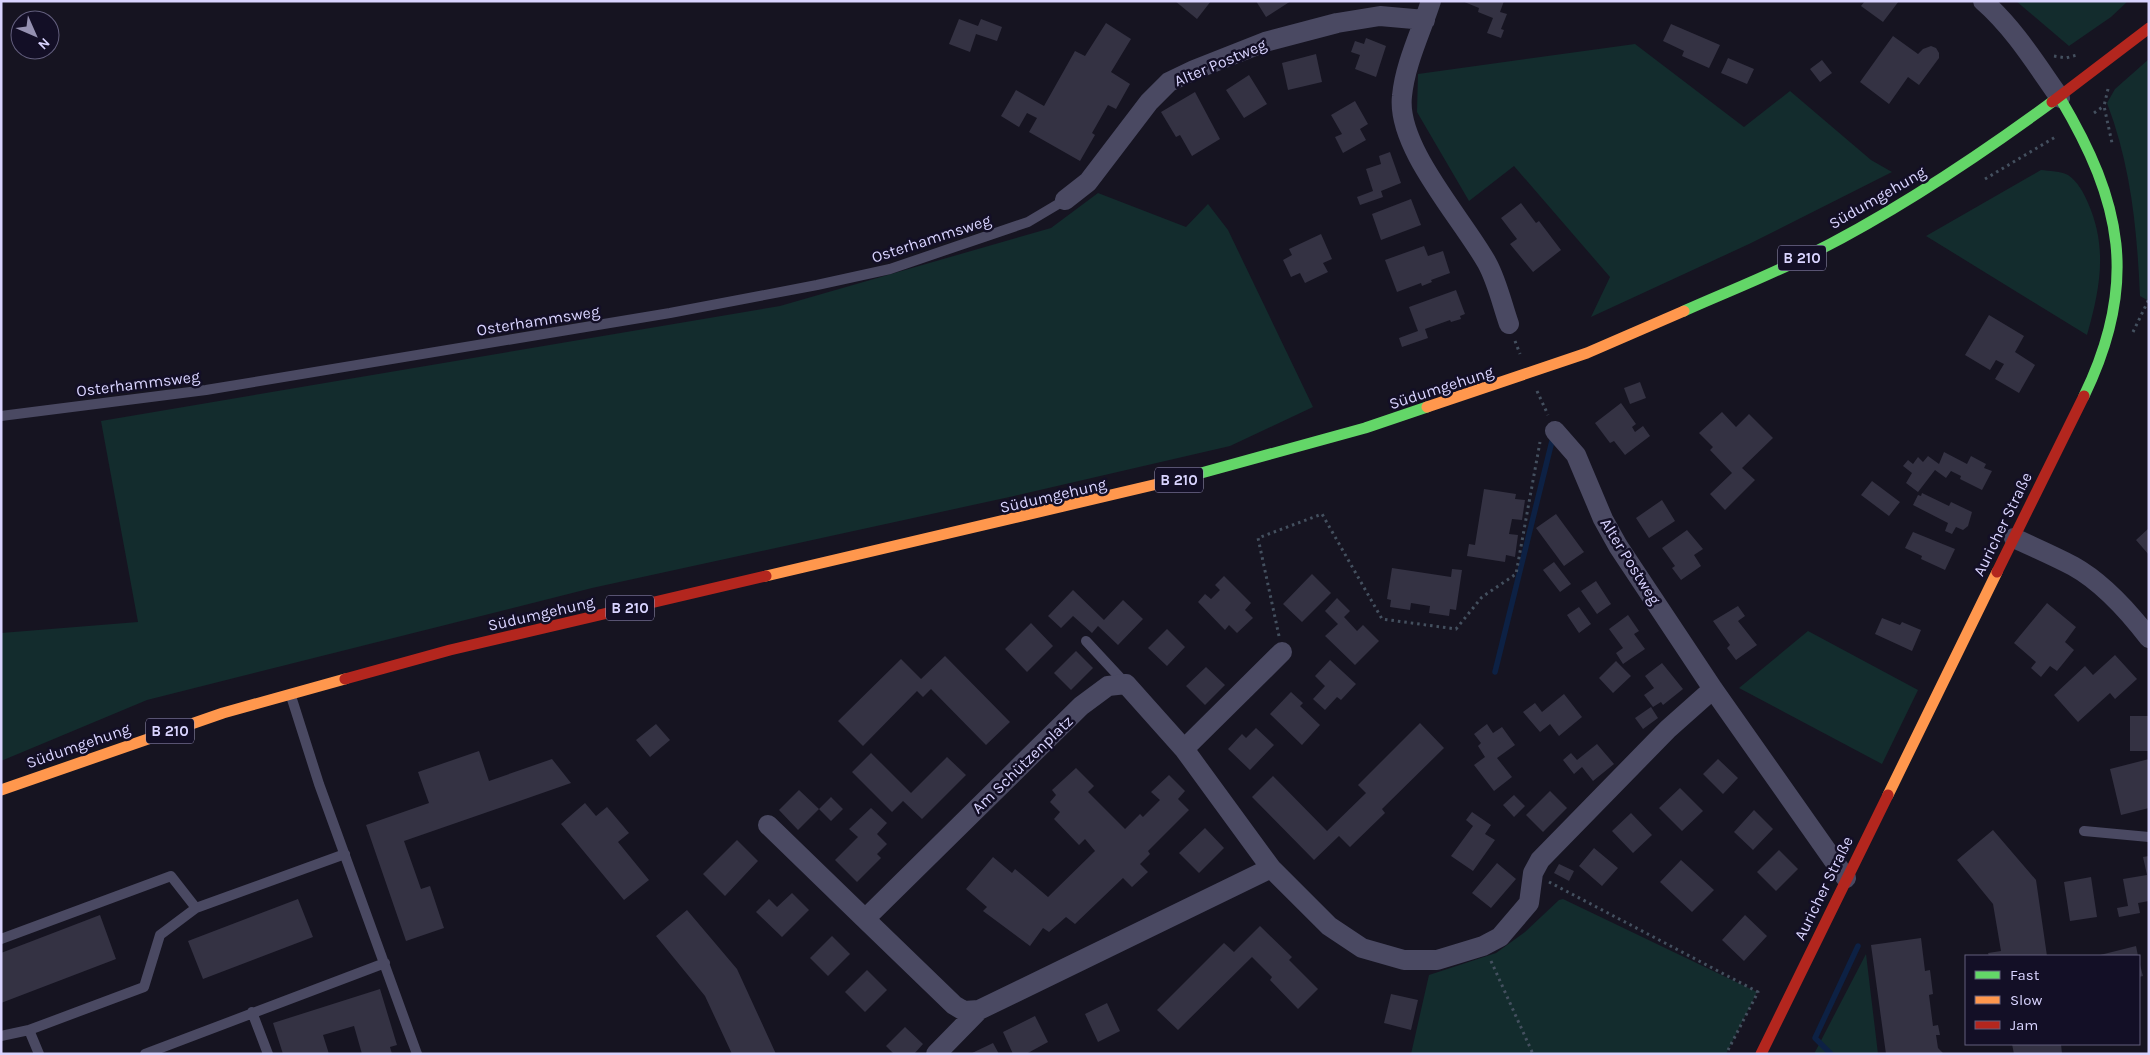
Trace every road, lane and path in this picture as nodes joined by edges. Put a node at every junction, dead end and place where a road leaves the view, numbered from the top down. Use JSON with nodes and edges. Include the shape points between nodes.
{"nodes":[{"id":1,"x":1431,"y":1,"type":"edge"},
{"id":2,"x":1983,"y":1,"type":"edge"},
{"id":3,"x":1425,"y":20,"type":"junction"},
{"id":4,"x":2149,"y":28,"type":"edge"},
{"id":5,"x":2046,"y":55,"type":"dead end"},
{"id":6,"x":2095,"y":70,"type":"junction"},
{"id":7,"x":2108,"y":88,"type":"dead end"},
{"id":8,"x":2060,"y":98,"type":"junction"},
{"id":9,"x":1065,"y":200,"type":"joint"},
{"id":10,"x":2149,"y":299,"type":"edge"},
{"id":11,"x":1509,"y":324,"type":"joint"},
{"id":12,"x":2136,"y":326,"type":"dead end"},
{"id":13,"x":1528,"y":375,"type":"junction"},
{"id":14,"x":1,"y":416,"type":"edge"},
{"id":15,"x":1555,"y":431,"type":"junction"},
{"id":16,"x":2014,"y":538,"type":"junction"},
{"id":17,"x":2149,"y":638,"type":"edge"},
{"id":18,"x":1086,"y":641,"type":"dead end"},
{"id":19,"x":1282,"y":652,"type":"joint"},
{"id":20,"x":1126,"y":684,"type":"junction"},
{"id":21,"x":1713,"y":689,"type":"junction"},
{"id":22,"x":291,"y":694,"type":"junction"},
{"id":23,"x":1184,"y":749,"type":"junction"},
{"id":24,"x":1,"y":790,"type":"edge"},
{"id":25,"x":768,"y":825,"type":"dead end"},
{"id":26,"x":2084,"y":831,"type":"dead end"},
{"id":27,"x":2149,"y":837,"type":"edge"},
{"id":28,"x":345,"y":854,"type":"junction"},
{"id":29,"x":1536,"y":867,"type":"junction"},
{"id":30,"x":1271,"y":868,"type":"junction"},
{"id":31,"x":1846,"y":878,"type":"junction"},
{"id":32,"x":196,"y":908,"type":"junction"},
{"id":33,"x":865,"y":919,"type":"junction"},
{"id":34,"x":1,"y":940,"type":"edge"},
{"id":35,"x":1483,"y":946,"type":"junction"},
{"id":36,"x":386,"y":963,"type":"junction"},
{"id":37,"x":980,"y":1010,"type":"junction"},
{"id":38,"x":252,"y":1012,"type":"junction"},
{"id":39,"x":29,"y":1030,"type":"junction"},
{"id":40,"x":1,"y":1036,"type":"edge"},
{"id":41,"x":39,"y":1054,"type":"edge"},
{"id":42,"x":145,"y":1054,"type":"edge"},
{"id":43,"x":268,"y":1054,"type":"edge"},
{"id":44,"x":417,"y":1054,"type":"edge"},
{"id":45,"x":936,"y":1054,"type":"edge"},
{"id":46,"x":1534,"y":1054,"type":"edge"},
{"id":47,"x":1726,"y":1054,"type":"edge"},
{"id":48,"x":1761,"y":1054,"type":"edge"}],
"edges":[{"from":1,"to":3,"type":"street"},
{"from":2,"to":8,"type":"street","via":[[2025,48]]},
{"from":3,"to":9,"type":"street","name":"Alter Postweg","via":[[1380,16],[1337,23],[1265,42],[1169,82],[1149,102],[1088,182]]},
{"from":3,"to":11,"type":"street","via":[[1402,96],[1402,116],[1408,136],[1426,169],[1487,264]]},
{"from":4,"to":6,"type":"main road","number":"B 210"},
{"from":5,"to":6,"type":"path","via":[[2066,58],[2082,54]]},
{"from":6,"to":7,"type":"path"},
{"from":6,"to":8,"type":"main road","number":"B 210"},
{"from":8,"to":13,"type":"main road","name":"Südumgehung","number":"B 210","via":[[2000,141],[1896,207],[1804,258],[1705,303]]},
{"from":8,"to":16,"type":"main road","name":"Auricher Straße","via":[[2101,175],[2111,203],[2117,239],[2117,285],[2111,325],[2099,364]]},
{"from":9,"to":14,"type":"lane","name":"Osterhammsweg","via":[[1028,222],[890,268],[670,314],[215,388]]},
{"from":10,"to":12,"type":"path"},
{"from":11,"to":13,"type":"path"},
{"from":13,"to":15,"type":"path"},
{"from":13,"to":22,"type":"main road","name":"Südumgehung","number":"B 210","via":[[1372,427],[1073,508],[521,634]]},
{"from":15,"to":19,"type":"path","via":[[1540,442],[1516,574],[1482,597],[1456,629],[1382,619],[1322,514],[1258,538]]},
{"from":15,"to":21,"type":"street","name":"Alter Postweg","via":[[1576,455],[1618,546]]},
{"from":16,"to":17,"type":"street","via":[[2086,575]]},
{"from":16,"to":31,"type":"main road","name":"Auricher Straße"},
{"from":18,"to":20,"type":"lane"},
{"from":19,"to":23,"type":"street"},
{"from":20,"to":23,"type":"street"},
{"from":20,"to":33,"type":"street","name":"Am Schützenplatz","via":[[1108,686],[1081,706]]},
{"from":21,"to":29,"type":"street","via":[[1668,729]]},
{"from":21,"to":31,"type":"street","name":"Alter Postweg"},
{"from":22,"to":24,"type":"main road","name":"Südumgehung","number":"B 210","via":[[50,771]]},
{"from":22,"to":28,"type":"lane"},
{"from":23,"to":30,"type":"street"},
{"from":25,"to":33,"type":"street"},
{"from":26,"to":27,"type":"lane"},
{"from":28,"to":32,"type":"lane"},
{"from":28,"to":36,"type":"lane"},
{"from":29,"to":35,"type":"street","via":[[1529,903],[1500,937]]},
{"from":29,"to":47,"type":"path","via":[[1758,992]]},
{"from":30,"to":35,"type":"street","via":[[1329,926],[1362,948],[1404,960],[1437,960]]},
{"from":30,"to":37,"type":"street"},
{"from":31,"to":48,"type":"main road","name":"Auricher Straße"},
{"from":32,"to":34,"type":"lane","via":[[171,876]]},
{"from":32,"to":39,"type":"lane","via":[[160,935],[144,987]]},
{"from":33,"to":37,"type":"street","via":[[954,1005],[964,1011]]},
{"from":35,"to":46,"type":"path"},
{"from":36,"to":38,"type":"lane"},
{"from":36,"to":44,"type":"lane"},
{"from":37,"to":45,"type":"street"},
{"from":38,"to":42,"type":"lane"},
{"from":38,"to":43,"type":"lane"},
{"from":39,"to":40,"type":"lane"},
{"from":39,"to":41,"type":"lane"}]}
